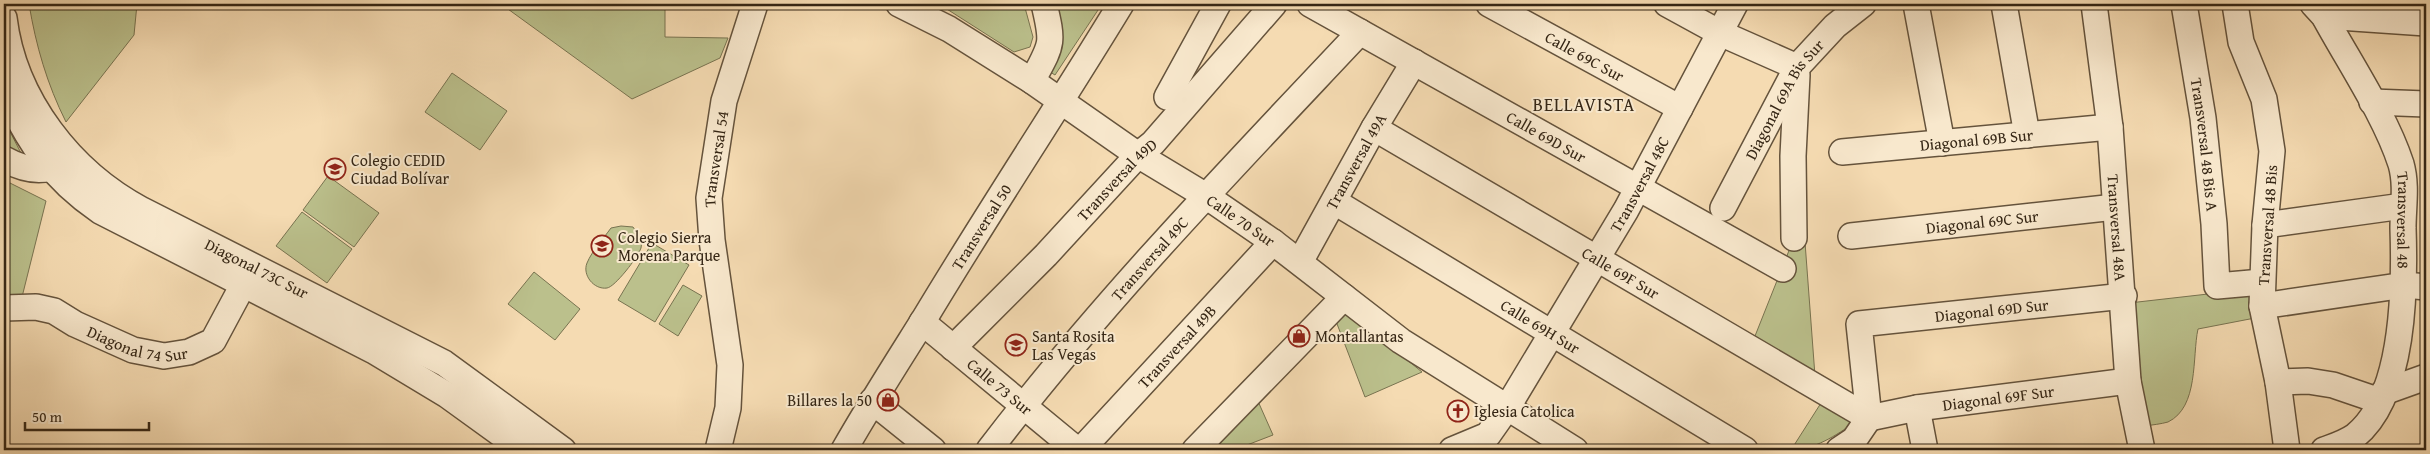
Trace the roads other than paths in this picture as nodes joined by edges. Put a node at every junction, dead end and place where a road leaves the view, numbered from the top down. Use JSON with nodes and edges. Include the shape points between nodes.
{"nodes":[{"id":1,"x":755,"y":4,"type":"edge"},
{"id":2,"x":899,"y":4,"type":"edge"},
{"id":3,"x":1044,"y":4,"type":"edge"},
{"id":4,"x":1121,"y":4,"type":"edge"},
{"id":5,"x":1218,"y":4,"type":"edge"},
{"id":6,"x":1274,"y":4,"type":"edge"},
{"id":7,"x":1313,"y":4,"type":"edge"},
{"id":8,"x":1489,"y":4,"type":"edge"},
{"id":9,"x":1667,"y":4,"type":"edge"},
{"id":10,"x":1735,"y":4,"type":"edge"},
{"id":11,"x":1863,"y":4,"type":"edge"},
{"id":12,"x":1916,"y":4,"type":"edge"},
{"id":13,"x":2004,"y":4,"type":"edge"},
{"id":14,"x":2094,"y":4,"type":"edge"},
{"id":15,"x":2184,"y":4,"type":"edge"},
{"id":16,"x":2235,"y":4,"type":"edge"},
{"id":17,"x":2319,"y":10,"type":"edge"},
{"id":18,"x":4,"y":18,"type":"edge"},
{"id":19,"x":2426,"y":22,"type":"edge"},
{"id":20,"x":1360,"y":32,"type":"junction"},
{"id":21,"x":1720,"y":33,"type":"junction"},
{"id":22,"x":6,"y":46,"type":"edge"},
{"id":23,"x":1414,"y":62,"type":"junction"},
{"id":24,"x":1797,"y":67,"type":"junction"},
{"id":25,"x":1032,"y":81,"type":"junction"},
{"id":26,"x":4,"y":89,"type":"edge"},
{"id":27,"x":1166,"y":97,"type":"dead end"},
{"id":28,"x":1062,"y":102,"type":"junction"},
{"id":29,"x":2372,"y":102,"type":"junction"},
{"id":30,"x":2426,"y":104,"type":"edge"},
{"id":31,"x":1680,"y":108,"type":"junction"},
{"id":32,"x":2110,"y":127,"type":"junction"},
{"id":33,"x":1374,"y":128,"type":"junction"},
{"id":34,"x":2027,"y":135,"type":"junction"},
{"id":35,"x":1942,"y":143,"type":"junction"},
{"id":36,"x":1842,"y":152,"type":"dead end"},
{"id":37,"x":1138,"y":155,"type":"junction"},
{"id":38,"x":4,"y":159,"type":"edge"},
{"id":39,"x":62,"y":163,"type":"junction"},
{"id":40,"x":1638,"y":188,"type":"junction"},
{"id":41,"x":1206,"y":196,"type":"junction"},
{"id":42,"x":2411,"y":196,"type":"edge"},
{"id":43,"x":1335,"y":202,"type":"junction"},
{"id":44,"x":2115,"y":207,"type":"junction"},
{"id":45,"x":1723,"y":208,"type":"dead end"},
{"id":46,"x":2265,"y":225,"type":"junction"},
{"id":47,"x":1851,"y":236,"type":"dead end"},
{"id":48,"x":1794,"y":238,"type":"dead end"},
{"id":49,"x":1273,"y":242,"type":"junction"},
{"id":50,"x":1597,"y":258,"type":"junction"},
{"id":51,"x":1300,"y":262,"type":"junction"},
{"id":52,"x":1783,"y":269,"type":"dead end"},
{"id":53,"x":243,"y":285,"type":"junction"},
{"id":54,"x":2416,"y":286,"type":"edge"},
{"id":55,"x":2262,"y":294,"type":"junction"},
{"id":56,"x":2124,"y":296,"type":"junction"},
{"id":57,"x":1344,"y":297,"type":"junction"},
{"id":58,"x":4,"y":308,"type":"edge"},
{"id":59,"x":922,"y":322,"type":"junction"},
{"id":60,"x":1552,"y":333,"type":"junction"},
{"id":61,"x":953,"y":348,"type":"junction"},
{"id":62,"x":2426,"y":377,"type":"edge"},
{"id":63,"x":2128,"y":381,"type":"junction"},
{"id":64,"x":2278,"y":382,"type":"junction"},
{"id":65,"x":2382,"y":396,"type":"junction"},
{"id":66,"x":872,"y":401,"type":"junction"},
{"id":67,"x":1023,"y":406,"type":"junction"},
{"id":68,"x":1507,"y":408,"type":"junction"},
{"id":69,"x":1917,"y":408,"type":"junction"},
{"id":70,"x":1869,"y":418,"type":"junction"},
{"id":71,"x":1481,"y":442,"type":"edge"},
{"id":72,"x":1849,"y":447,"type":"edge"},
{"id":73,"x":2339,"y":448,"type":"edge"},
{"id":74,"x":522,"y":450,"type":"edge"},
{"id":75,"x":563,"y":450,"type":"edge"},
{"id":76,"x":718,"y":450,"type":"edge"},
{"id":77,"x":844,"y":450,"type":"edge"},
{"id":78,"x":933,"y":450,"type":"edge"},
{"id":79,"x":989,"y":450,"type":"edge"},
{"id":80,"x":1077,"y":450,"type":"edge"},
{"id":81,"x":1081,"y":450,"type":"edge"},
{"id":82,"x":1195,"y":450,"type":"edge"},
{"id":83,"x":1452,"y":450,"type":"edge"},
{"id":84,"x":1575,"y":450,"type":"edge"},
{"id":85,"x":1745,"y":450,"type":"edge"},
{"id":86,"x":1925,"y":450,"type":"edge"},
{"id":87,"x":2142,"y":450,"type":"edge"},
{"id":88,"x":2287,"y":450,"type":"edge"}],
"edges":[{"from":1,"to":76,"type":"street","name":"Transversal 54","via":[[724,100],[709,198],[730,365],[728,408]]},
{"from":2,"to":25,"type":"street","name":"Calle 70 Sur","via":[[949,29]]},
{"from":3,"to":25,"type":"street","via":[[1051,35],[1050,47]]},
{"from":4,"to":28,"type":"street","name":"Transversal 50"},
{"from":5,"to":27,"type":"street"},
{"from":6,"to":37,"type":"street","name":"Transversal 49D","via":[[1153,143]]},
{"from":7,"to":20,"type":"street","name":"Calle 69D Sur"},
{"from":8,"to":31,"type":"street","name":"Calle 69C Sur"},
{"from":9,"to":21,"type":"street"},
{"from":10,"to":21,"type":"street","name":"Transversal 48C"},
{"from":11,"to":24,"type":"street","name":"Diagonal 69A Bis Sur","via":[[1835,26]]},
{"from":12,"to":35,"type":"street"},
{"from":13,"to":34,"type":"street"},
{"from":14,"to":32,"type":"street","name":"Transversal 48A"},
{"from":15,"to":55,"type":"street","name":"Transversal 48 Bis A","via":[[2204,128],[2217,286]]},
{"from":16,"to":46,"type":"street","name":"Transversal 48 Bis","via":[[2240,42],[2264,99],[2272,152]]},
{"from":17,"to":19,"type":"street"},
{"from":17,"to":29,"type":"street","name":"Transversal 48"},
{"from":18,"to":22,"type":"street","name":"Diagonal 73C Sur"},
{"from":20,"to":23,"type":"street","name":"Calle 69D Sur"},
{"from":20,"to":41,"type":"street","name":"Transversal 49C"},
{"from":21,"to":24,"type":"street"},
{"from":21,"to":31,"type":"street","name":"Transversal 48C"},
{"from":22,"to":39,"type":"street","name":"Diagonal 73C Sur"},
{"from":23,"to":33,"type":"street","name":"Transversal 49A"},
{"from":23,"to":40,"type":"street","name":"Calle 69D Sur"},
{"from":24,"to":45,"type":"street","name":"Diagonal 69A Bis Sur"},
{"from":24,"to":48,"type":"street"},
{"from":25,"to":28,"type":"street","name":"Calle 70 Sur"},
{"from":26,"to":39,"type":"street","name":"Diagonal 73C Sur","via":[[22,126]]},
{"from":28,"to":37,"type":"street","name":"Calle 70 Sur"},
{"from":28,"to":59,"type":"street","name":"Transversal 50","via":[[965,249]]},
{"from":29,"to":30,"type":"street"},
{"from":29,"to":42,"type":"street","name":"Transversal 48","via":[[2401,165]]},
{"from":31,"to":40,"type":"street","name":"Transversal 48C"},
{"from":32,"to":34,"type":"street","name":"Diagonal 69B Sur"},
{"from":32,"to":44,"type":"street","name":"Transversal 48A"},
{"from":33,"to":43,"type":"street","name":"Transversal 49A"},
{"from":33,"to":50,"type":"street","name":"Calle 69F Sur"},
{"from":34,"to":35,"type":"street","name":"Diagonal 69B Sur"},
{"from":35,"to":36,"type":"street","name":"Diagonal 69B Sur"},
{"from":37,"to":41,"type":"street","name":"Calle 70 Sur"},
{"from":37,"to":61,"type":"street","name":"Transversal 49D","via":[[1046,256]]},
{"from":38,"to":39,"type":"street","via":[[37,170]]},
{"from":39,"to":53,"type":"street","name":"Diagonal 73C Sur","via":[[75,194],[100,211]]},
{"from":39,"to":75,"type":"street","name":"Diagonal 73C Sur","via":[[122,200],[444,363]]},
{"from":40,"to":50,"type":"street","name":"Transversal 48C"},
{"from":40,"to":52,"type":"street","name":"Calle 69D Sur"},
{"from":41,"to":49,"type":"street","name":"Calle 70 Sur"},
{"from":41,"to":67,"type":"street","name":"Transversal 49C"},
{"from":42,"to":46,"type":"street"},
{"from":42,"to":54,"type":"street","name":"Transversal 48"},
{"from":43,"to":51,"type":"street","name":"Transversal 49A"},
{"from":43,"to":60,"type":"street","name":"Calle 69H Sur"},
{"from":44,"to":47,"type":"street","name":"Diagonal 69C Sur"},
{"from":44,"to":56,"type":"street","name":"Transversal 48A"},
{"from":46,"to":55,"type":"street","name":"Transversal 48 Bis"},
{"from":49,"to":51,"type":"street","name":"Calle 70 Sur"},
{"from":49,"to":81,"type":"street","name":"Transversal 49B"},
{"from":50,"to":60,"type":"street","name":"Transversal 48C"},
{"from":50,"to":70,"type":"street","name":"Calle 69F Sur"},
{"from":51,"to":57,"type":"street","name":"Calle 70 Sur"},
{"from":53,"to":58,"type":"street","name":"Diagonal 74 Sur","via":[[213,341],[189,352],[164,356],[133,350],[54,311],[36,307]]},
{"from":53,"to":74,"type":"street","name":"Diagonal 73C Sur","via":[[374,351],[447,395]]},
{"from":54,"to":55,"type":"street"},
{"from":54,"to":65,"type":"street","name":"Transversal 48"},
{"from":55,"to":64,"type":"street","name":"Transversal 48 Bis"},
{"from":56,"to":63,"type":"street","name":"Transversal 48A"},
{"from":56,"to":70,"type":"street","name":"Diagonal 69D Sur","via":[[1859,324]]},
{"from":57,"to":68,"type":"street","name":"Calle 70 Sur","via":[[1401,341]]},
{"from":57,"to":82,"type":"street"},
{"from":59,"to":61,"type":"street","name":"Calle 73 Sur"},
{"from":59,"to":66,"type":"street","name":"Transversal 50"},
{"from":60,"to":68,"type":"street","name":"Transversal 48C"},
{"from":60,"to":85,"type":"street","name":"Calle 69H Sur"},
{"from":61,"to":67,"type":"street","name":"Calle 73 Sur"},
{"from":62,"to":65,"type":"street"},
{"from":63,"to":69,"type":"street","name":"Diagonal 69F Sur"},
{"from":63,"to":87,"type":"street","name":"Transversal 48A"},
{"from":64,"to":65,"type":"street","via":[[2333,385]]},
{"from":64,"to":88,"type":"street","name":"Transversal 48 Bis"},
{"from":65,"to":73,"type":"street","name":"Transversal 48","via":[[2365,425]]},
{"from":66,"to":77,"type":"street","name":"Transversal 50"},
{"from":66,"to":78,"type":"street"},
{"from":67,"to":79,"type":"street","name":"Transversal 49C"},
{"from":67,"to":80,"type":"street","name":"Calle 73 Sur"},
{"from":68,"to":71,"type":"street","name":"Transversal 48C"},
{"from":68,"to":84,"type":"street","name":"Calle 70 Sur"},
{"from":69,"to":70,"type":"street","name":"Diagonal 69F Sur"},
{"from":69,"to":86,"type":"street"},
{"from":70,"to":72,"type":"street"},
{"from":71,"to":83,"type":"street"}]}
